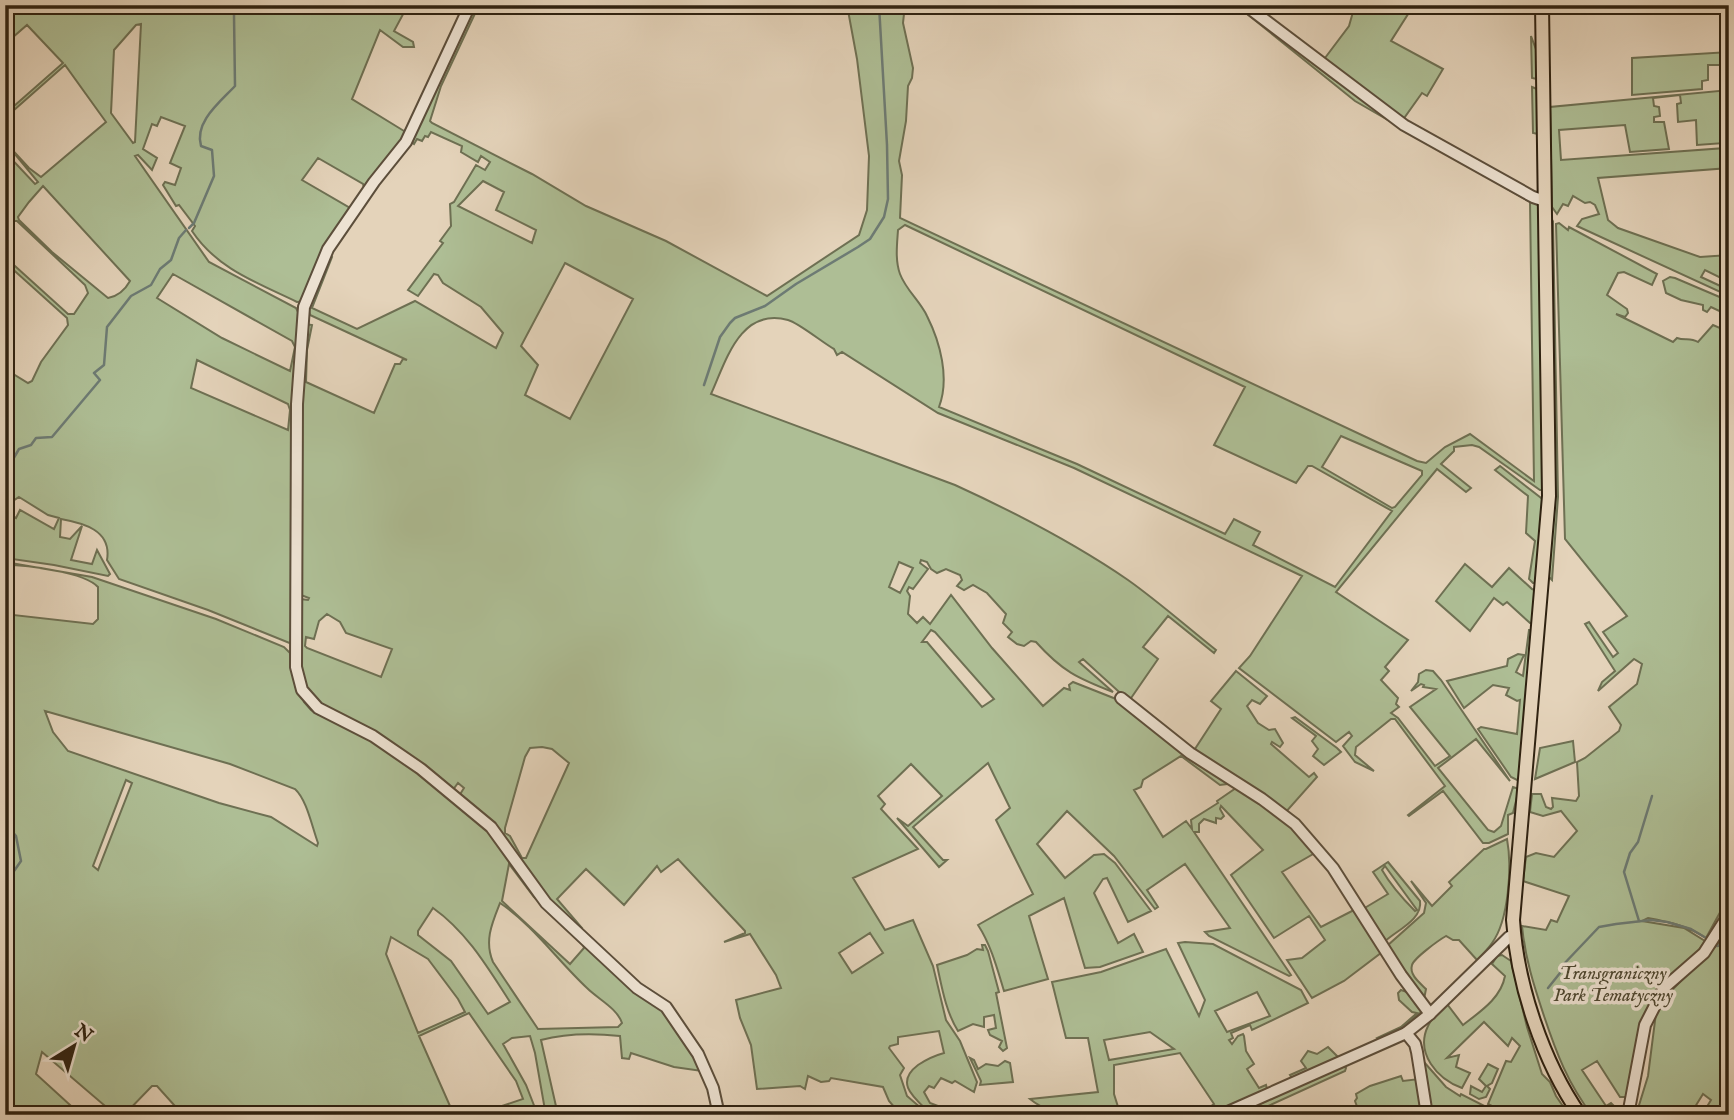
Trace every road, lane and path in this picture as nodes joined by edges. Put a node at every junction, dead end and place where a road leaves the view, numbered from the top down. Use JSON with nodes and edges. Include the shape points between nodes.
{"nodes":[{"id":1,"x":470,"y":5,"type":"edge"},
{"id":2,"x":1245,"y":5,"type":"edge"},
{"id":3,"x":1542,"y":5,"type":"edge"},
{"id":4,"x":1545,"y":201,"type":"junction"},
{"id":5,"x":1121,"y":698,"type":"dead end"},
{"id":6,"x":1729,"y":914,"type":"edge"},
{"id":7,"x":1514,"y":936,"type":"junction"},
{"id":8,"x":1430,"y":1014,"type":"junction"},
{"id":9,"x":1406,"y":1033,"type":"junction"},
{"id":10,"x":719,"y":1115,"type":"edge"},
{"id":11,"x":1221,"y":1115,"type":"edge"},
{"id":12,"x":1427,"y":1115,"type":"edge"},
{"id":13,"x":1580,"y":1115,"type":"edge"},
{"id":14,"x":1628,"y":1115,"type":"edge"}],
"edges":[{"from":1,"to":10,"type":"street","via":[[406,142],[328,249],[304,307],[297,404],[296,667],[302,690],[317,708],[373,736],[491,827],[547,903],[626,979],[666,1007],[698,1054]]},
{"from":2,"to":4,"type":"street","via":[[1404,125]]},
{"from":3,"to":4,"type":"main road"},
{"from":4,"to":7,"type":"main road","via":[[1549,496],[1513,898]]},
{"from":5,"to":8,"type":"street","via":[[1190,753],[1295,824],[1333,868]]},
{"from":6,"to":14,"type":"street","via":[[1704,953],[1664,988],[1650,1012]]},
{"from":7,"to":8,"type":"street"},
{"from":7,"to":13,"type":"main road","via":[[1544,1048]]},
{"from":8,"to":9,"type":"street"},
{"from":9,"to":11,"type":"street"},
{"from":9,"to":12,"type":"street","via":[[1415,1044]]}]}
